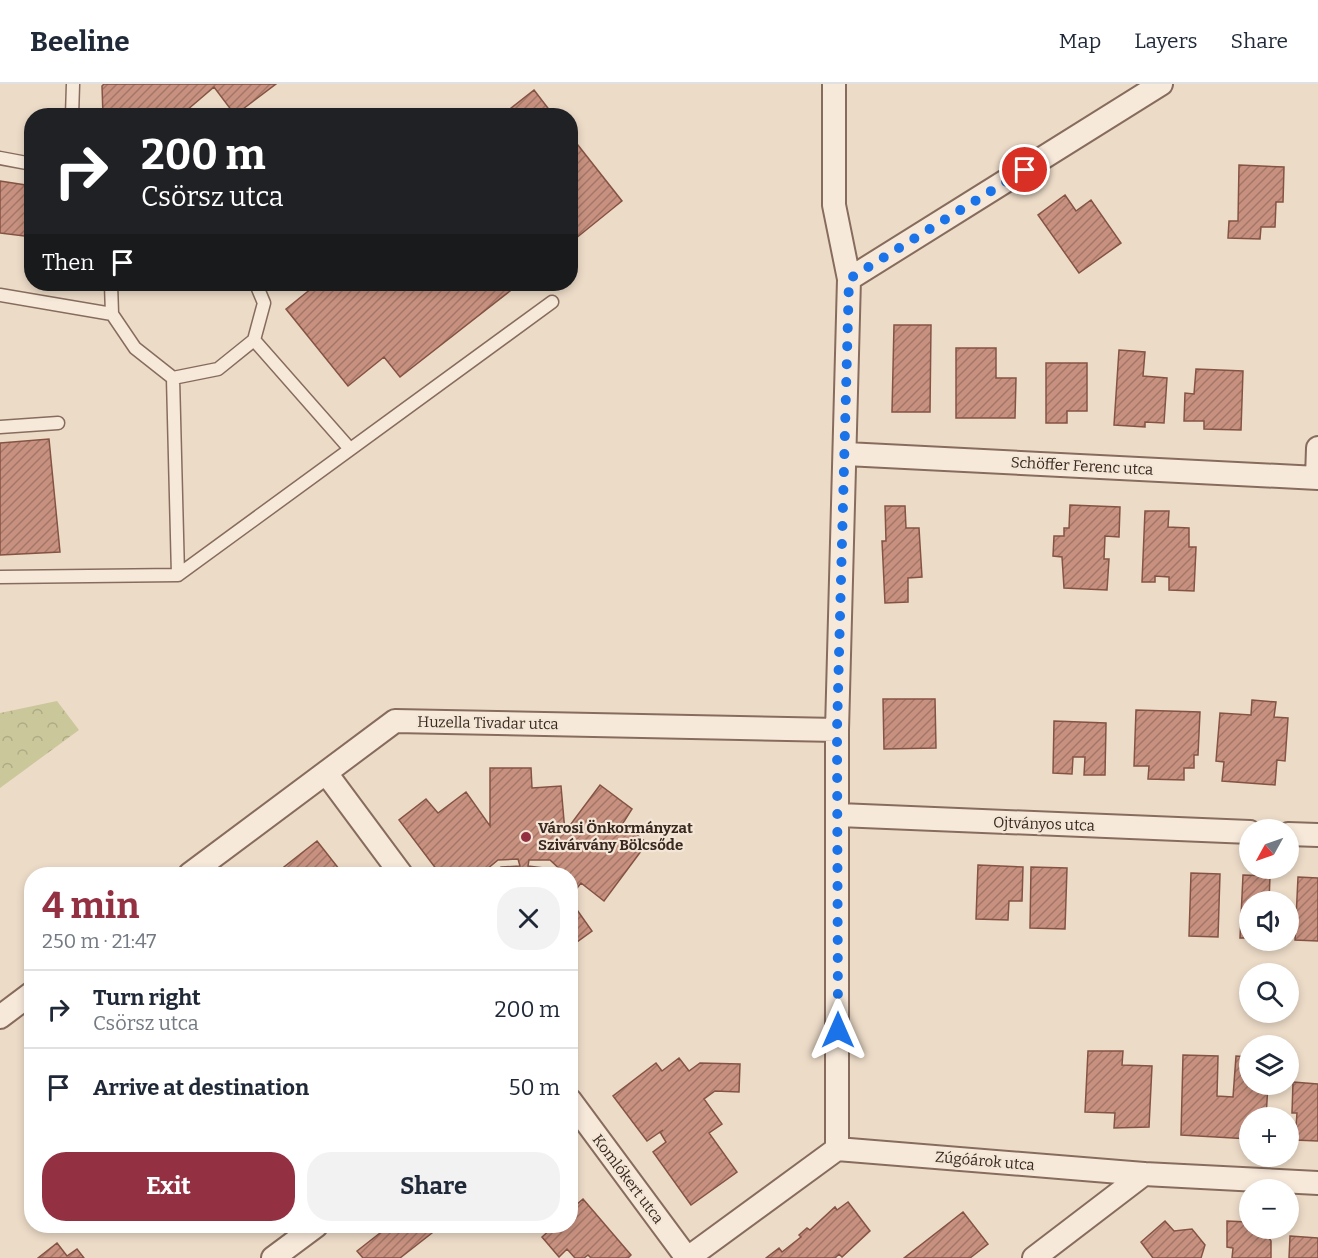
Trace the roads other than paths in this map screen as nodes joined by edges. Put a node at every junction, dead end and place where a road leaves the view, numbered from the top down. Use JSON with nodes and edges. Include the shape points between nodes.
{"nodes":[{"id":1,"x":73,"y":84,"type":"edge"},
{"id":2,"x":834,"y":84,"type":"edge"},
{"id":3,"x":1161,"y":84,"type":"edge"},
{"id":4,"x":72,"y":108,"type":"edge"},
{"id":5,"x":0,"y":158,"type":"edge"},
{"id":6,"x":24,"y":162,"type":"edge"},
{"id":7,"x":849,"y":279,"type":"junction"},
{"id":8,"x":111,"y":291,"type":"edge"},
{"id":9,"x":259,"y":291,"type":"edge"},
{"id":10,"x":0,"y":295,"type":"edge"},
{"id":11,"x":552,"y":302,"type":"dead end"},
{"id":12,"x":112,"y":314,"type":"junction"},
{"id":13,"x":254,"y":340,"type":"junction"},
{"id":14,"x":173,"y":378,"type":"junction"},
{"id":15,"x":58,"y":423,"type":"dead end"},
{"id":16,"x":0,"y":427,"type":"edge"},
{"id":17,"x":1318,"y":448,"type":"edge"},
{"id":18,"x":350,"y":449,"type":"junction"},
{"id":19,"x":846,"y":453,"type":"junction"},
{"id":20,"x":1317,"y":478,"type":"edge"},
{"id":21,"x":177,"y":575,"type":"junction"},
{"id":22,"x":0,"y":577,"type":"edge"},
{"id":23,"x":837,"y":730,"type":"junction"},
{"id":24,"x":326,"y":773,"type":"junction"},
{"id":25,"x":839,"y":815,"type":"junction"},
{"id":26,"x":1239,"y":832,"type":"edge"},
{"id":27,"x":1299,"y":834,"type":"edge"},
{"id":28,"x":1318,"y":835,"type":"edge"},
{"id":29,"x":199,"y":867,"type":"edge"},
{"id":30,"x":396,"y":867,"type":"edge"},
{"id":31,"x":24,"y":999,"type":"edge"},
{"id":32,"x":0,"y":1017,"type":"edge"},
{"id":33,"x":578,"y":1111,"type":"edge"},
{"id":34,"x":837,"y":1149,"type":"junction"},
{"id":35,"x":1144,"y":1174,"type":"junction"},
{"id":36,"x":1318,"y":1183,"type":"edge"},
{"id":37,"x":307,"y":1233,"type":"edge"},
{"id":38,"x":273,"y":1258,"type":"edge"},
{"id":39,"x":687,"y":1258,"type":"edge"},
{"id":40,"x":1034,"y":1258,"type":"edge"}],
"edges":[{"from":1,"to":4,"type":"lane"},
{"from":2,"to":7,"type":"street","via":[[834,205]]},
{"from":3,"to":7,"type":"street"},
{"from":5,"to":6,"type":"lane"},
{"from":7,"to":19,"type":"street"},
{"from":8,"to":12,"type":"lane"},
{"from":9,"to":13,"type":"lane","via":[[264,303]]},
{"from":10,"to":12,"type":"lane"},
{"from":11,"to":18,"type":"lane"},
{"from":12,"to":14,"type":"lane","via":[[135,348]]},
{"from":13,"to":14,"type":"lane","via":[[218,369]]},
{"from":13,"to":18,"type":"lane"},
{"from":14,"to":21,"type":"lane"},
{"from":15,"to":16,"type":"lane"},
{"from":17,"to":20,"type":"street"},
{"from":18,"to":21,"type":"lane"},
{"from":19,"to":20,"type":"street","name":"Schöffer Ferenc utca"},
{"from":19,"to":23,"type":"street"},
{"from":21,"to":22,"type":"lane"},
{"from":23,"to":24,"type":"street","name":"Huzella Tivadar utca","via":[[395,721]]},
{"from":23,"to":25,"type":"street"},
{"from":24,"to":29,"type":"street","name":"Huzella Tivadar utca"},
{"from":24,"to":30,"type":"street"},
{"from":25,"to":26,"type":"street","name":"Ojtványos utca"},
{"from":25,"to":34,"type":"street"},
{"from":27,"to":28,"type":"street"},
{"from":31,"to":32,"type":"street"},
{"from":33,"to":39,"type":"street","name":"Komlókert utca"},
{"from":34,"to":35,"type":"street","name":"Zúgóárok utca"},
{"from":34,"to":39,"type":"street"},
{"from":35,"to":36,"type":"street","name":"Zúgóárok utca"},
{"from":35,"to":40,"type":"street"},
{"from":37,"to":38,"type":"street"}]}
